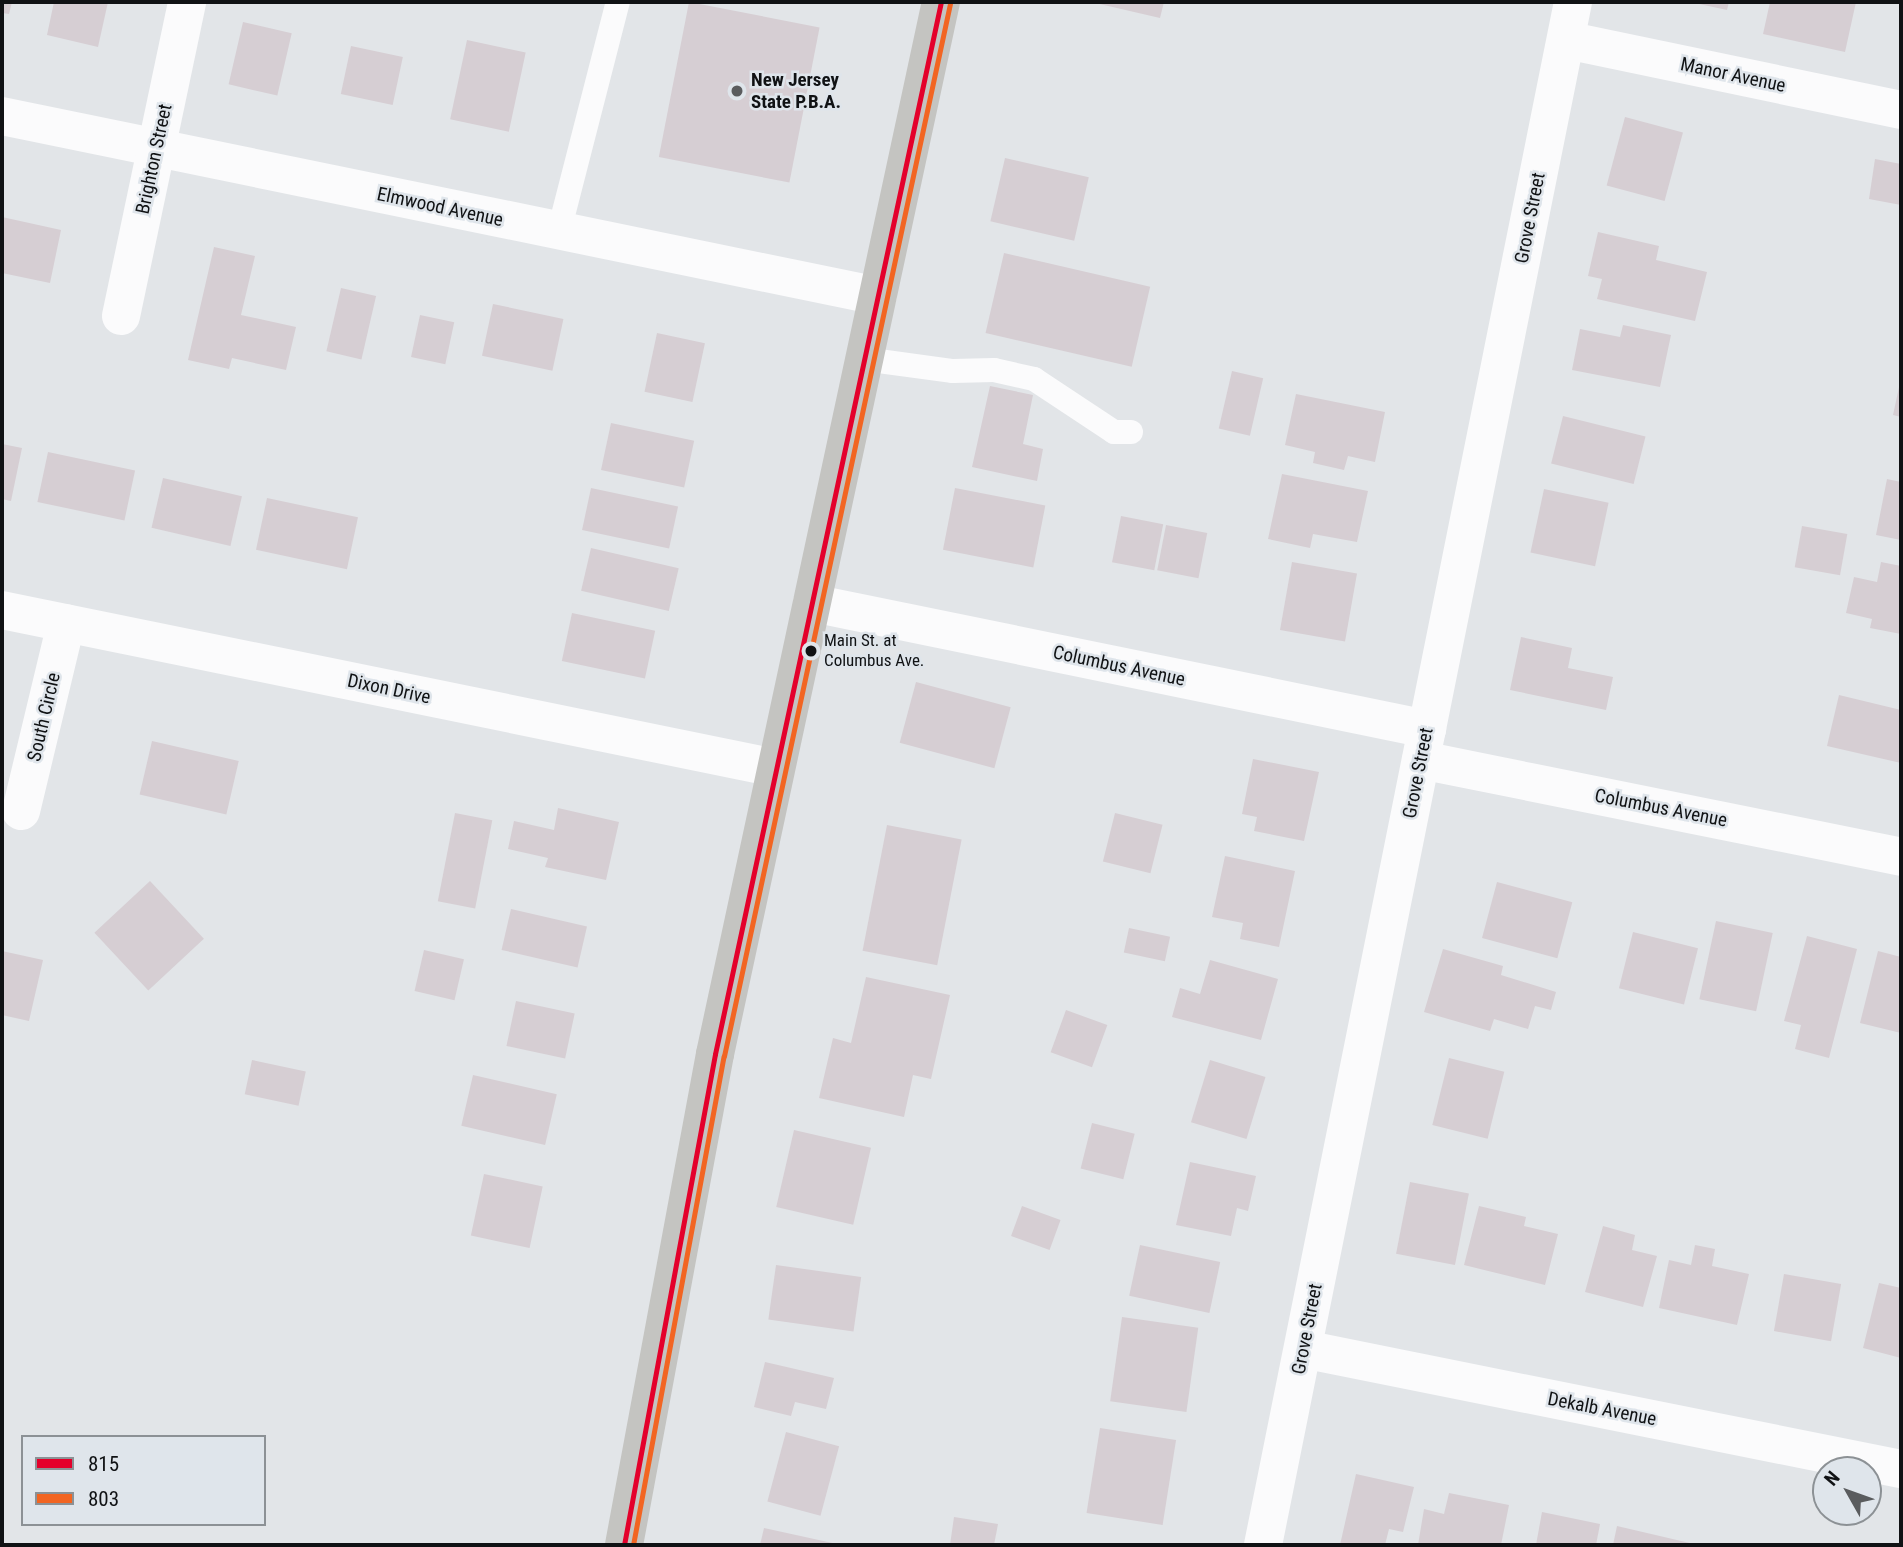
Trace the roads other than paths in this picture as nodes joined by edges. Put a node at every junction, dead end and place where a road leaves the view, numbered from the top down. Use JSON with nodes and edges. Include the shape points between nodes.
{"nodes":[{"id":1,"x":187,"y":2,"type":"edge"},
{"id":2,"x":618,"y":2,"type":"edge"},
{"id":3,"x":942,"y":2,"type":"edge"},
{"id":4,"x":1573,"y":2,"type":"edge"},
{"id":5,"x":1566,"y":40,"type":"junction"},
{"id":6,"x":1901,"y":110,"type":"edge"},
{"id":7,"x":2,"y":116,"type":"edge"},
{"id":8,"x":156,"y":148,"type":"junction"},
{"id":9,"x":559,"y":231,"type":"junction"},
{"id":10,"x":878,"y":296,"type":"junction"},
{"id":11,"x":121,"y":316,"type":"dead end"},
{"id":12,"x":864,"y":359,"type":"junction"},
{"id":13,"x":1131,"y":432,"type":"dead end"},
{"id":14,"x":812,"y":603,"type":"junction"},
{"id":15,"x":2,"y":610,"type":"edge"},
{"id":16,"x":66,"y":623,"type":"junction"},
{"id":17,"x":1424,"y":745,"type":"junction"},
{"id":18,"x":776,"y":768,"type":"junction"},
{"id":19,"x":22,"y":810,"type":"dead end"},
{"id":20,"x":1901,"y":857,"type":"edge"},
{"id":21,"x":1303,"y":1349,"type":"junction"},
{"id":22,"x":1901,"y":1469,"type":"edge"},
{"id":23,"x":625,"y":1545,"type":"edge"},
{"id":24,"x":1263,"y":1545,"type":"edge"}],
"edges":[{"from":1,"to":8,"type":"street","name":"Brighton Street"},
{"from":2,"to":9,"type":"lane"},
{"from":3,"to":10,"type":"main road"},
{"from":4,"to":5,"type":"street","name":"Grove Street"},
{"from":5,"to":6,"type":"street","name":"Manor Avenue"},
{"from":5,"to":17,"type":"street","name":"Grove Street"},
{"from":7,"to":8,"type":"street","name":"Elmwood Avenue"},
{"from":8,"to":9,"type":"street","name":"Elmwood Avenue"},
{"from":8,"to":11,"type":"street","name":"Brighton Street"},
{"from":9,"to":10,"type":"street","name":"Elmwood Avenue"},
{"from":10,"to":12,"type":"main road"},
{"from":12,"to":13,"type":"lane","via":[[953,371],[995,370],[1034,379],[1114,432]]},
{"from":12,"to":14,"type":"main road"},
{"from":14,"to":17,"type":"street","name":"Columbus Avenue"},
{"from":14,"to":18,"type":"main road"},
{"from":15,"to":16,"type":"street","name":"Dixon Drive"},
{"from":16,"to":18,"type":"street","name":"Dixon Drive"},
{"from":16,"to":19,"type":"street","name":"South Circle"},
{"from":17,"to":20,"type":"street","name":"Columbus Avenue"},
{"from":17,"to":21,"type":"street","name":"Grove Street"},
{"from":18,"to":23,"type":"main road","via":[[707,1095]]},
{"from":21,"to":22,"type":"street","name":"Dekalb Avenue"},
{"from":21,"to":24,"type":"street","name":"Grove Street"}]}
